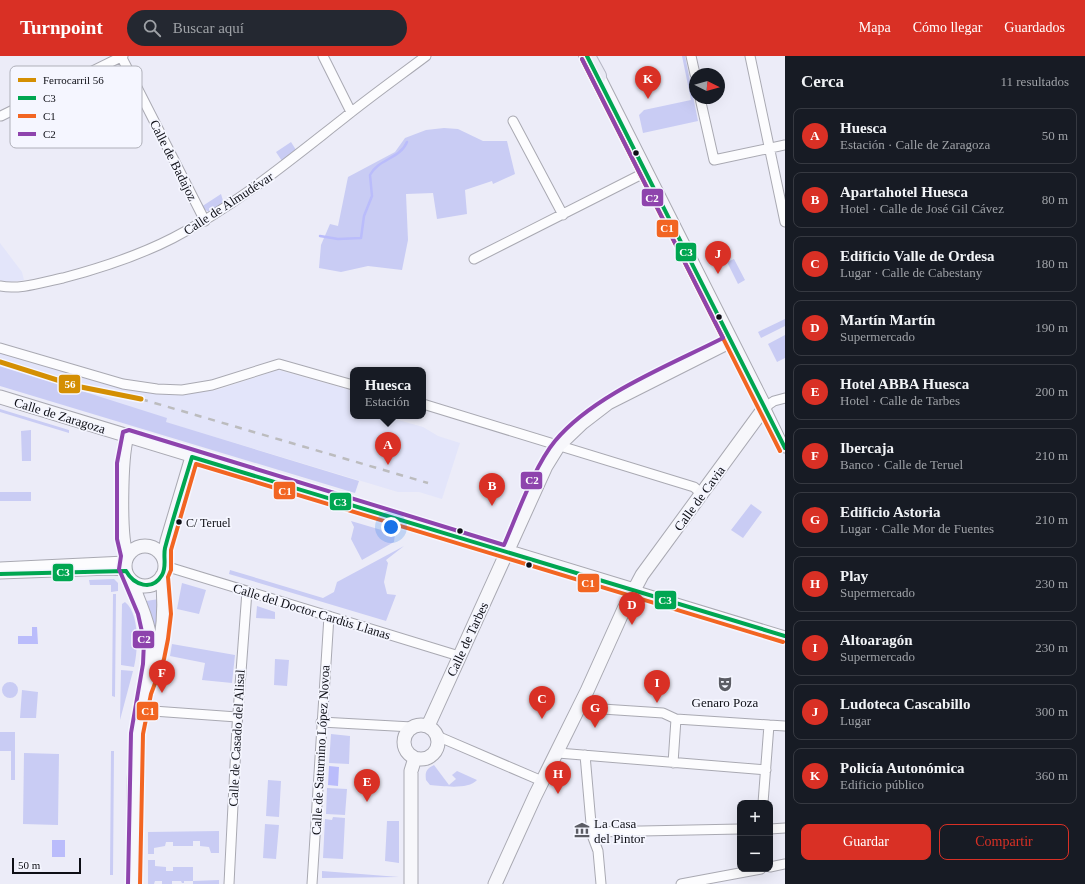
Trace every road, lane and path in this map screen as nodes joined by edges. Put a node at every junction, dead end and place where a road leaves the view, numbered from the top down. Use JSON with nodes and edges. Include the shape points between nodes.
{"nodes":[{"id":1,"x":121,"y":56,"type":"edge"},
{"id":2,"x":323,"y":56,"type":"edge"},
{"id":3,"x":426,"y":56,"type":"edge"},
{"id":4,"x":587,"y":56,"type":"edge"},
{"id":5,"x":596,"y":56,"type":"edge"},
{"id":6,"x":691,"y":56,"type":"edge"},
{"id":7,"x":750,"y":56,"type":"edge"},
{"id":8,"x":101,"y":66,"type":"edge"},
{"id":9,"x":126,"y":66,"type":"edge"},
{"id":10,"x":694,"y":68,"type":"edge"},
{"id":11,"x":598,"y":76,"type":"junction"},
{"id":12,"x":142,"y":97,"type":"edge"},
{"id":13,"x":701,"y":104,"type":"edge"},
{"id":14,"x":10,"y":112,"type":"edge"},
{"id":15,"x":351,"y":112,"type":"junction"},
{"id":16,"x":1,"y":116,"type":"dead end"},
{"id":17,"x":513,"y":121,"type":"dead end"},
{"id":18,"x":785,"y":145,"type":"edge"},
{"id":19,"x":770,"y":149,"type":"junction"},
{"id":20,"x":646,"y":172,"type":"junction"},
{"id":21,"x":563,"y":215,"type":"junction"},
{"id":22,"x":205,"y":221,"type":"junction"},
{"id":23,"x":785,"y":222,"type":"edge"},
{"id":24,"x":474,"y":259,"type":"dead end"},
{"id":25,"x":0,"y":286,"type":"edge"},
{"id":26,"x":731,"y":341,"type":"junction"},
{"id":27,"x":0,"y":348,"type":"edge"},
{"id":28,"x":350,"y":384,"type":"edge"},
{"id":29,"x":0,"y":397,"type":"edge"},
{"id":30,"x":785,"y":398,"type":"edge"},
{"id":31,"x":426,"y":405,"type":"edge"},
{"id":32,"x":765,"y":407,"type":"junction"},
{"id":33,"x":127,"y":436,"type":"junction"},
{"id":34,"x":559,"y":445,"type":"junction"},
{"id":35,"x":785,"y":448,"type":"edge"},
{"id":36,"x":192,"y":457,"type":"junction"},
{"id":37,"x":702,"y":494,"type":"junction"},
{"id":38,"x":507,"y":552,"type":"junction"},
{"id":39,"x":0,"y":567,"type":"edge"},
{"id":40,"x":164,"y":567,"type":"junction"},
{"id":41,"x":128,"y":568,"type":"junction"},
{"id":42,"x":0,"y":574,"type":"edge"},
{"id":43,"x":634,"y":590,"type":"junction"},
{"id":44,"x":247,"y":591,"type":"junction"},
{"id":45,"x":328,"y":616,"type":"junction"},
{"id":46,"x":785,"y":636,"type":"edge"},
{"id":47,"x":459,"y":656,"type":"junction"},
{"id":48,"x":145,"y":692,"type":"junction"},
{"id":49,"x":581,"y":705,"type":"junction"},
{"id":50,"x":141,"y":709,"type":"junction"},
{"id":51,"x":237,"y":717,"type":"junction"},
{"id":52,"x":676,"y":719,"type":"junction"},
{"id":53,"x":321,"y":722,"type":"junction"},
{"id":54,"x":769,"y":725,"type":"junction"},
{"id":55,"x":428,"y":726,"type":"junction"},
{"id":56,"x":785,"y":726,"type":"edge"},
{"id":57,"x":412,"y":727,"type":"junction"},
{"id":58,"x":438,"y":736,"type":"junction"},
{"id":59,"x":558,"y":753,"type":"junction"},
{"id":60,"x":585,"y":755,"type":"junction"},
{"id":61,"x":415,"y":758,"type":"junction"},
{"id":62,"x":673,"y":763,"type":"junction"},
{"id":63,"x":766,"y":770,"type":"junction"},
{"id":64,"x":542,"y":781,"type":"junction"},
{"id":65,"x":763,"y":800,"type":"edge"},
{"id":66,"x":773,"y":828,"type":"edge"},
{"id":67,"x":785,"y":828,"type":"edge"},
{"id":68,"x":737,"y":829,"type":"edge"},
{"id":69,"x":592,"y":832,"type":"junction"},
{"id":70,"x":785,"y":864,"type":"edge"},
{"id":71,"x":773,"y":866,"type":"edge"},
{"id":72,"x":748,"y":872,"type":"edge"},
{"id":73,"x":706,"y":882,"type":"edge"},
{"id":74,"x":134,"y":884,"type":"edge"},
{"id":75,"x":229,"y":884,"type":"edge"},
{"id":76,"x":312,"y":884,"type":"edge"},
{"id":77,"x":411,"y":884,"type":"edge"},
{"id":78,"x":495,"y":884,"type":"edge"},
{"id":79,"x":601,"y":884,"type":"edge"},
{"id":80,"x":681,"y":884,"type":"edge"}],
"edges":[{"from":1,"to":8,"type":"street"},
{"from":1,"to":9,"type":"street","name":"Calle de Badajoz"},
{"from":2,"to":15,"type":"street"},
{"from":3,"to":15,"type":"street","name":"Calle de Almudévar"},
{"from":4,"to":11,"type":"highway"},
{"from":5,"to":11,"type":"highway"},
{"from":6,"to":10,"type":"street"},
{"from":7,"to":19,"type":"street"},
{"from":11,"to":20,"type":"main road"},
{"from":12,"to":22,"type":"street","name":"Calle de Badajoz"},
{"from":13,"to":19,"type":"street","via":[[714,160]]},
{"from":14,"to":16,"type":"street"},
{"from":15,"to":22,"type":"street","name":"Calle de Almudévar","via":[[247,193]]},
{"from":17,"to":21,"type":"street"},
{"from":18,"to":19,"type":"street"},
{"from":19,"to":23,"type":"street"},
{"from":20,"to":21,"type":"street"},
{"from":20,"to":26,"type":"main road"},
{"from":21,"to":24,"type":"street"},
{"from":22,"to":25,"type":"street","name":"Calle de Almudévar","via":[[144,252],[94,270],[40,283]]},
{"from":26,"to":32,"type":"main road"},
{"from":26,"to":34,"type":"main road","name":"Calle de Tarbes","via":[[608,403]]},
{"from":27,"to":28,"type":"street","via":[[123,384],[157,389],[182,390],[212,385],[279,364]]},
{"from":29,"to":33,"type":"main road","name":"Calle de Zaragoza"},
{"from":30,"to":32,"type":"street"},
{"from":31,"to":34,"type":"street"},
{"from":32,"to":35,"type":"street"},
{"from":32,"to":37,"type":"main road","name":"Calle de Cavia"},
{"from":33,"to":36,"type":"main road","name":"Calle de Zaragoza"},
{"from":33,"to":41,"type":"main road","via":[[122,463],[123,539]]},
{"from":34,"to":37,"type":"street","via":[[694,487]]},
{"from":34,"to":38,"type":"main road","name":"Calle de Tarbes","via":[[546,466]]},
{"from":36,"to":38,"type":"main road","name":"Calle de Zaragoza"},
{"from":36,"to":40,"type":"main road","via":[[167,541]]},
{"from":37,"to":43,"type":"main road","name":"Calle de Cavia"},
{"from":38,"to":43,"type":"main road","name":"Calle de Zaragoza"},
{"from":38,"to":47,"type":"main road","name":"Calle de Tarbes"},
{"from":39,"to":41,"type":"street"},
{"from":40,"to":41,"type":"main road","via":[[154,584],[146,586],[139,585]]},
{"from":40,"to":41,"type":"main road","via":[[154,547],[143,546],[134,549]]},
{"from":40,"to":44,"type":"street","name":"Calle del Doctor Cardús Llanas"},
{"from":40,"to":48,"type":"main road","via":[[162,638]]},
{"from":41,"to":42,"type":"street"},
{"from":41,"to":48,"type":"main road","via":[[144,612],[150,640]]},
{"from":43,"to":46,"type":"street","name":"Calle de Zaragoza"},
{"from":43,"to":49,"type":"main road","name":"Calle de Cavia"},
{"from":44,"to":45,"type":"street","name":"Calle del Doctor Cardús Llanas"},
{"from":44,"to":51,"type":"street","name":"Calle de Casado del Alisal"},
{"from":45,"to":47,"type":"street","name":"Calle del Doctor Cardús Llanas"},
{"from":45,"to":53,"type":"street","name":"Calle de Saturnino López Novoa"},
{"from":47,"to":55,"type":"main road","name":"Calle de Tarbes"},
{"from":48,"to":50,"type":"main road"},
{"from":49,"to":52,"type":"street","via":[[587,708],[663,713]]},
{"from":49,"to":59,"type":"main road","name":"Calle de Cavia"},
{"from":50,"to":51,"type":"street"},
{"from":50,"to":74,"type":"main road","via":[[135,764]]},
{"from":51,"to":75,"type":"street","name":"Calle de Casado del Alisal"},
{"from":52,"to":54,"type":"street"},
{"from":52,"to":62,"type":"street"},
{"from":53,"to":57,"type":"street"},
{"from":53,"to":76,"type":"street","name":"Calle de Saturnino López Novoa"},
{"from":54,"to":56,"type":"street"},
{"from":54,"to":63,"type":"street"},
{"from":55,"to":57,"type":"main road","via":[[421,724]]},
{"from":55,"to":58,"type":"main road"},
{"from":57,"to":61,"type":"main road","via":[[405,735],[404,745],[408,753]]},
{"from":58,"to":61,"type":"main road","via":[[438,746],[433,754],[425,758]]},
{"from":58,"to":64,"type":"street"},
{"from":59,"to":60,"type":"street"},
{"from":59,"to":64,"type":"main road","name":"Calle de Cavia"},
{"from":60,"to":62,"type":"street"},
{"from":60,"to":69,"type":"street"},
{"from":61,"to":77,"type":"main road","via":[[412,771]]},
{"from":62,"to":63,"type":"street"},
{"from":63,"to":65,"type":"street"},
{"from":64,"to":78,"type":"main road","name":"Calle de Cavia"},
{"from":66,"to":67,"type":"street"},
{"from":68,"to":69,"type":"street"},
{"from":69,"to":79,"type":"street","via":[[598,851]]},
{"from":70,"to":71,"type":"street"},
{"from":72,"to":73,"type":"street"},
{"from":73,"to":80,"type":"street"}]}
